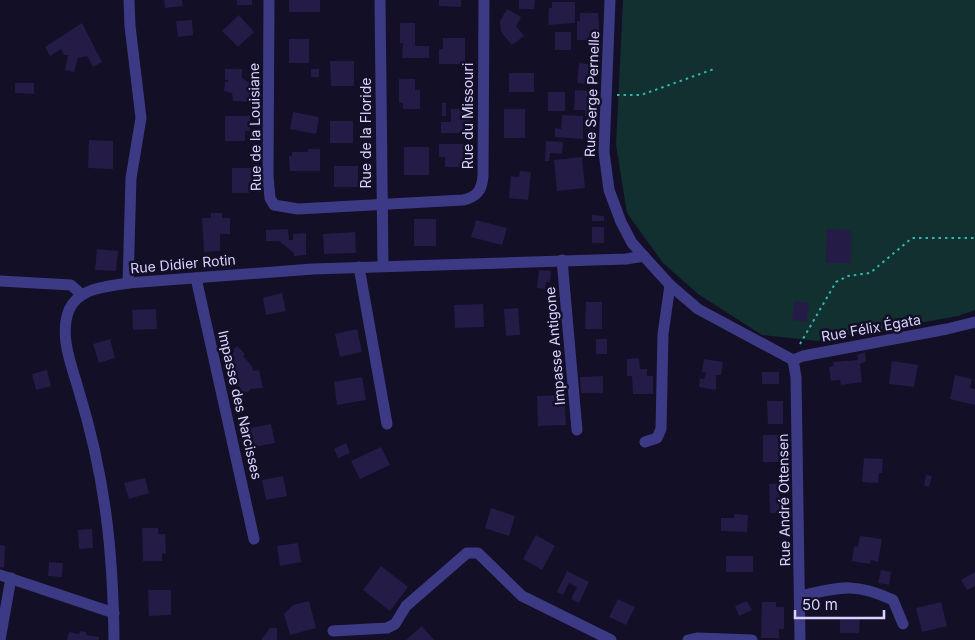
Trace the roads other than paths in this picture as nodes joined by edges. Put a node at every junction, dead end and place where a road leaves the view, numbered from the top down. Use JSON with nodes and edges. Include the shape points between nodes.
{"nodes":[{"id":1,"x":129,"y":0,"type":"edge"},
{"id":2,"x":269,"y":0,"type":"edge"},
{"id":3,"x":380,"y":0,"type":"edge"},
{"id":4,"x":484,"y":0,"type":"edge"},
{"id":5,"x":610,"y":0,"type":"edge"},
{"id":6,"x":382,"y":203,"type":"junction"},
{"id":7,"x":644,"y":256,"type":"junction"},
{"id":8,"x":562,"y":260,"type":"junction"},
{"id":9,"x":383,"y":266,"type":"junction"},
{"id":10,"x":359,"y":267,"type":"junction"},
{"id":11,"x":196,"y":278,"type":"junction"},
{"id":12,"x":0,"y":282,"type":"edge"},
{"id":13,"x":128,"y":283,"type":"junction"},
{"id":14,"x":670,"y":285,"type":"junction"},
{"id":15,"x":82,"y":295,"type":"junction"},
{"id":16,"x":975,"y":322,"type":"edge"},
{"id":17,"x":793,"y":360,"type":"junction"},
{"id":18,"x":386,"y":424,"type":"dead end"},
{"id":19,"x":577,"y":430,"type":"dead end"},
{"id":20,"x":645,"y":442,"type":"dead end"},
{"id":21,"x":254,"y":539,"type":"dead end"},
{"id":22,"x":6,"y":576,"type":"edge"},
{"id":23,"x":800,"y":593,"type":"junction"},
{"id":24,"x":114,"y":613,"type":"junction"},
{"id":25,"x":903,"y":624,"type":"dead end"},
{"id":26,"x":333,"y":631,"type":"dead end"},
{"id":27,"x":0,"y":640,"type":"edge"},
{"id":28,"x":114,"y":640,"type":"edge"},
{"id":29,"x":611,"y":640,"type":"edge"},
{"id":30,"x":688,"y":640,"type":"edge"},
{"id":31,"x":752,"y":640,"type":"edge"},
{"id":32,"x":800,"y":640,"type":"edge"}],
"edges":[{"from":1,"to":13,"type":"street","via":[[141,118],[132,178]]},
{"from":2,"to":6,"type":"street","name":"Rue de la Louisiane","via":[[270,198],[274,205],[298,209]]},
{"from":3,"to":6,"type":"street","name":"Rue de la Floride"},
{"from":4,"to":6,"type":"street","name":"Rue du Missouri","via":[[482,186],[475,195],[463,200]]},
{"from":5,"to":7,"type":"street","name":"Rue Serge Pernelle","via":[[604,95],[604,152],[609,190],[632,243]]},
{"from":6,"to":9,"type":"street","name":"Rue de la Floride"},
{"from":7,"to":8,"type":"street","name":"Rue Didier Rotin"},
{"from":7,"to":14,"type":"street","name":"Rue Serge Pernelle"},
{"from":8,"to":9,"type":"street","name":"Rue Didier Rotin"},
{"from":8,"to":19,"type":"street","name":"Impasse Antigone"},
{"from":9,"to":10,"type":"street","name":"Rue Didier Rotin"},
{"from":10,"to":11,"type":"street","name":"Rue Didier Rotin"},
{"from":10,"to":18,"type":"street"},
{"from":11,"to":13,"type":"street","name":"Rue Didier Rotin"},
{"from":11,"to":21,"type":"street","name":"Impasse des Narcisses"},
{"from":12,"to":15,"type":"street","via":[[71,285]]},
{"from":13,"to":15,"type":"street","name":"Rue Didier Rotin"},
{"from":14,"to":17,"type":"street","name":"Rue Serge Pernelle","via":[[698,310]]},
{"from":14,"to":20,"type":"street","via":[[663,334],[662,429],[658,438]]},
{"from":15,"to":24,"type":"street","via":[[69,310],[66,337],[103,481]]},
{"from":16,"to":17,"type":"street","name":"Rue Félix Égata"},
{"from":17,"to":23,"type":"street","name":"Rue André Ottensen"},
{"from":22,"to":24,"type":"street"},
{"from":22,"to":27,"type":"street"},
{"from":23,"to":25,"type":"street","via":[[849,586],[872,590],[894,600]]},
{"from":23,"to":32,"type":"street","name":"Rue André Ottensen"},
{"from":24,"to":28,"type":"street"},
{"from":26,"to":29,"type":"street","via":[[387,628],[395,624],[406,606],[467,553],[478,553],[522,596]]},
{"from":30,"to":31,"type":"street"}]}
